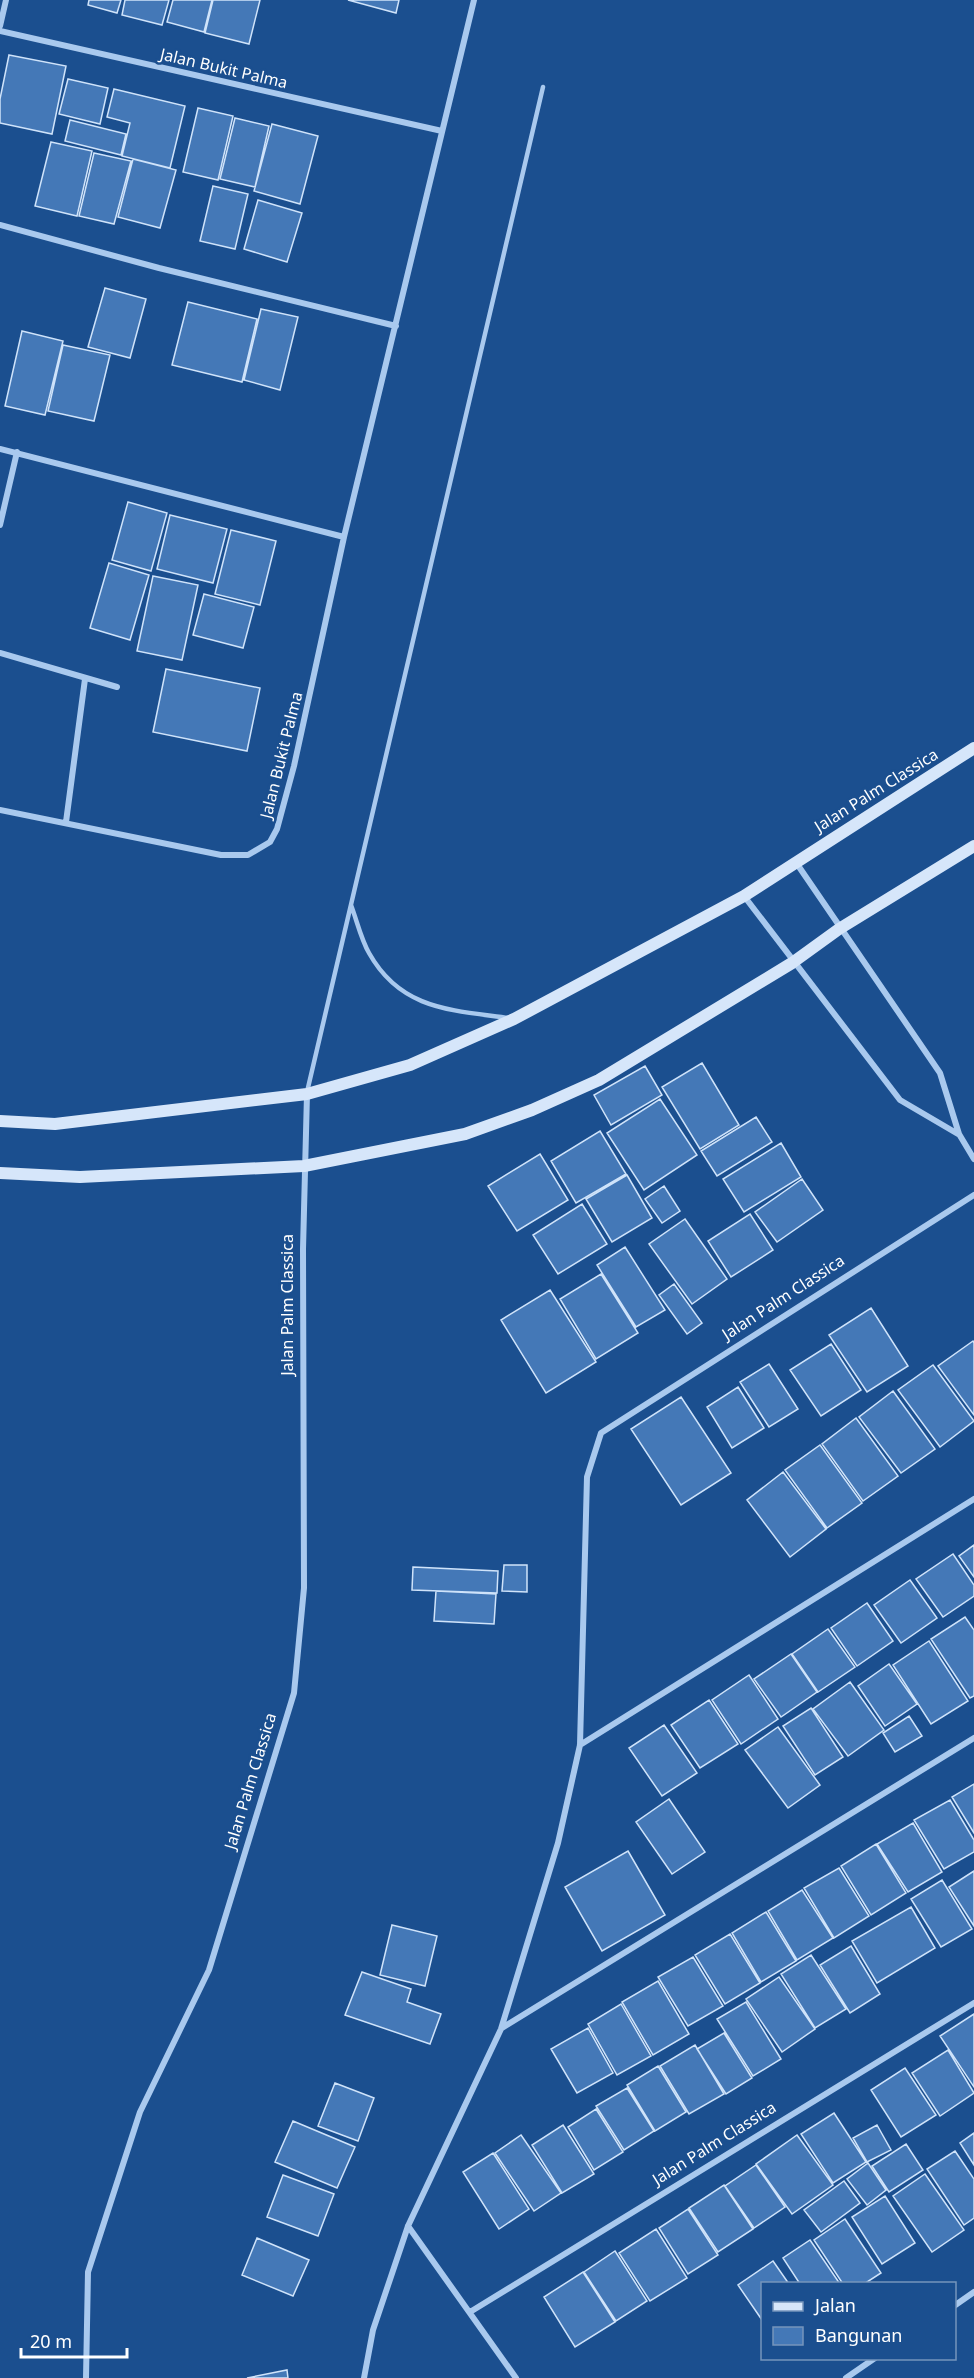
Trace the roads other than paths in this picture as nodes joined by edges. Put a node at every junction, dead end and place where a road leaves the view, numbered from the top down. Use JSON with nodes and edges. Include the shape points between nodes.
{"nodes":[{"id":1,"x":6,"y":0,"type":"edge"},
{"id":2,"x":474,"y":0,"type":"edge"},
{"id":3,"x":0,"y":26,"type":"edge"},
{"id":4,"x":0,"y":31,"type":"edge"},
{"id":5,"x":543,"y":87,"type":"dead end"},
{"id":6,"x":442,"y":131,"type":"junction"},
{"id":7,"x":0,"y":225,"type":"edge"},
{"id":8,"x":396,"y":326,"type":"junction"},
{"id":9,"x":0,"y":448,"type":"edge"},
{"id":10,"x":17,"y":452,"type":"junction"},
{"id":11,"x":0,"y":525,"type":"edge"},
{"id":12,"x":344,"y":537,"type":"junction"},
{"id":13,"x":0,"y":653,"type":"edge"},
{"id":14,"x":85,"y":679,"type":"junction"},
{"id":15,"x":117,"y":687,"type":"dead end"},
{"id":16,"x":974,"y":748,"type":"edge"},
{"id":17,"x":0,"y":810,"type":"edge"},
{"id":18,"x":66,"y":822,"type":"junction"},
{"id":19,"x":974,"y":846,"type":"edge"},
{"id":20,"x":795,"y":861,"type":"junction"},
{"id":21,"x":744,"y":896,"type":"junction"},
{"id":22,"x":351,"y":905,"type":"junction"},
{"id":23,"x":839,"y":929,"type":"junction"},
{"id":24,"x":792,"y":963,"type":"junction"},
{"id":25,"x":514,"y":1019,"type":"junction"},
{"id":26,"x":307,"y":1094,"type":"junction"},
{"id":27,"x":0,"y":1121,"type":"edge"},
{"id":28,"x":959,"y":1134,"type":"junction"},
{"id":29,"x":974,"y":1159,"type":"edge"},
{"id":30,"x":304,"y":1166,"type":"junction"},
{"id":31,"x":0,"y":1173,"type":"edge"},
{"id":32,"x":974,"y":1195,"type":"edge"},
{"id":33,"x":974,"y":1499,"type":"edge"},
{"id":34,"x":974,"y":1738,"type":"edge"},
{"id":35,"x":580,"y":1745,"type":"junction"},
{"id":36,"x":974,"y":2003,"type":"edge"},
{"id":37,"x":501,"y":2029,"type":"junction"},
{"id":38,"x":408,"y":2226,"type":"junction"},
{"id":39,"x":974,"y":2292,"type":"edge"},
{"id":40,"x":956,"y":2305,"type":"edge"},
{"id":41,"x":470,"y":2312,"type":"junction"},
{"id":42,"x":872,"y":2360,"type":"edge"},
{"id":43,"x":86,"y":2378,"type":"edge"},
{"id":44,"x":364,"y":2378,"type":"edge"},
{"id":45,"x":516,"y":2378,"type":"edge"},
{"id":46,"x":846,"y":2378,"type":"edge"}],
"edges":[{"from":1,"to":3,"type":"street"},
{"from":2,"to":6,"type":"street","name":"Jalan Bukit Palma"},
{"from":4,"to":6,"type":"street","name":"Jalan Bukit Palma"},
{"from":5,"to":22,"type":"lane"},
{"from":6,"to":8,"type":"street","name":"Jalan Bukit Palma"},
{"from":7,"to":8,"type":"street"},
{"from":8,"to":12,"type":"street","name":"Jalan Bukit Palma"},
{"from":9,"to":10,"type":"street"},
{"from":10,"to":11,"type":"street"},
{"from":10,"to":12,"type":"street"},
{"from":12,"to":18,"type":"street","name":"Jalan Bukit Palma","via":[[294,766],[277,830],[270,842],[248,855],[221,855]]},
{"from":13,"to":14,"type":"street"},
{"from":14,"to":15,"type":"street"},
{"from":14,"to":18,"type":"street"},
{"from":16,"to":20,"type":"street","name":"Jalan Palm Classica"},
{"from":17,"to":18,"type":"street","name":"Jalan Bukit Palma"},
{"from":19,"to":23,"type":"street"},
{"from":20,"to":21,"type":"street","name":"Jalan Palm Classica"},
{"from":20,"to":23,"type":"street"},
{"from":21,"to":24,"type":"street"},
{"from":21,"to":25,"type":"street","name":"Jalan Palm Classica"},
{"from":22,"to":25,"type":"lane","via":[[369,953],[396,988],[439,1008]]},
{"from":22,"to":26,"type":"lane"},
{"from":23,"to":24,"type":"street"},
{"from":23,"to":28,"type":"street","via":[[940,1073]]},
{"from":24,"to":28,"type":"street","via":[[900,1100]]},
{"from":24,"to":30,"type":"street","via":[[599,1080],[532,1110],[465,1134]]},
{"from":25,"to":26,"type":"street","name":"Jalan Palm Classica","via":[[410,1065]]},
{"from":26,"to":27,"type":"street","name":"Jalan Palm Classica","via":[[56,1124]]},
{"from":26,"to":30,"type":"street","name":"Jalan Palm Classica"},
{"from":28,"to":29,"type":"street"},
{"from":30,"to":31,"type":"street","via":[[80,1177]]},
{"from":30,"to":43,"type":"street","name":"Jalan Palm Classica","via":[[304,1588],[294,1693],[209,1970],[140,2112],[88,2272]]},
{"from":32,"to":35,"type":"street","name":"Jalan Palm Classica","via":[[601,1434],[587,1477]]},
{"from":33,"to":35,"type":"street"},
{"from":34,"to":37,"type":"street"},
{"from":35,"to":37,"type":"street","name":"Jalan Palm Classica","via":[[558,1843]]},
{"from":36,"to":41,"type":"street","name":"Jalan Palm Classica"},
{"from":37,"to":38,"type":"street","name":"Jalan Palm Classica"},
{"from":38,"to":41,"type":"street"},
{"from":38,"to":44,"type":"street","name":"Jalan Palm Classica","via":[[373,2330]]},
{"from":39,"to":40,"type":"street"},
{"from":41,"to":45,"type":"street"},
{"from":42,"to":46,"type":"street"}]}
